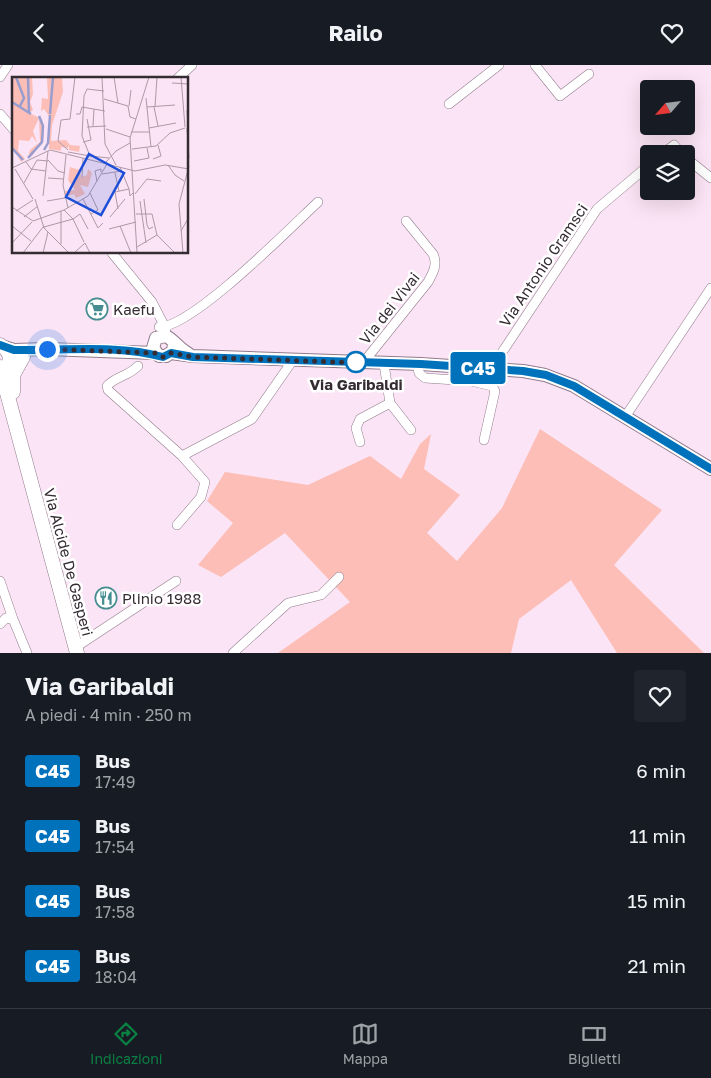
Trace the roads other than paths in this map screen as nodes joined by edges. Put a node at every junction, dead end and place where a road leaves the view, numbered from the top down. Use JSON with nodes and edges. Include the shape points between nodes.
{"nodes":[{"id":1,"x":8,"y":65,"type":"edge"},
{"id":2,"x":192,"y":65,"type":"edge"},
{"id":3,"x":499,"y":65,"type":"edge"},
{"id":4,"x":534,"y":65,"type":"edge"},
{"id":5,"x":589,"y":74,"type":"dead end"},
{"id":6,"x":0,"y":77,"type":"edge"},
{"id":7,"x":179,"y":77,"type":"edge"},
{"id":8,"x":449,"y":104,"type":"dead end"},
{"id":9,"x":0,"y":114,"type":"edge"},
{"id":10,"x":12,"y":128,"type":"edge"},
{"id":11,"x":695,"y":165,"type":"edge"},
{"id":12,"x":640,"y":173,"type":"edge"},
{"id":13,"x":711,"y":178,"type":"edge"},
{"id":14,"x":318,"y":202,"type":"dead end"},
{"id":15,"x":406,"y":221,"type":"dead end"},
{"id":16,"x":113,"y":254,"type":"edge"},
{"id":17,"x":711,"y":288,"type":"edge"},
{"id":18,"x":185,"y":317,"type":"junction"},
{"id":19,"x":164,"y":340,"type":"junction"},
{"id":20,"x":2,"y":346,"type":"edge"},
{"id":21,"x":29,"y":354,"type":"junction"},
{"id":22,"x":293,"y":360,"type":"junction"},
{"id":23,"x":364,"y":363,"type":"junction"},
{"id":24,"x":384,"y":364,"type":"junction"},
{"id":25,"x":417,"y":364,"type":"junction"},
{"id":26,"x":138,"y":366,"type":"dead end"},
{"id":27,"x":491,"y":369,"type":"junction"},
{"id":28,"x":2,"y":372,"type":"edge"},
{"id":29,"x":0,"y":399,"type":"edge"},
{"id":30,"x":390,"y":403,"type":"junction"},
{"id":31,"x":11,"y":413,"type":"junction"},
{"id":32,"x":625,"y":417,"type":"junction"},
{"id":33,"x":411,"y":429,"type":"dead end"},
{"id":34,"x":484,"y":440,"type":"dead end"},
{"id":35,"x":360,"y":442,"type":"dead end"},
{"id":36,"x":182,"y":456,"type":"junction"},
{"id":37,"x":711,"y":469,"type":"edge"},
{"id":38,"x":177,"y":525,"type":"dead end"},
{"id":39,"x":339,"y":577,"type":"dead end"},
{"id":40,"x":0,"y":581,"type":"edge"},
{"id":41,"x":176,"y":581,"type":"dead end"},
{"id":42,"x":13,"y":619,"type":"junction"},
{"id":43,"x":0,"y":624,"type":"edge"},
{"id":44,"x":76,"y":650,"type":"edge"},
{"id":45,"x":27,"y":653,"type":"edge"},
{"id":46,"x":234,"y":653,"type":"edge"}],
"edges":[{"from":1,"to":6,"type":"street"},
{"from":2,"to":7,"type":"street"},
{"from":3,"to":8,"type":"street"},
{"from":4,"to":5,"type":"street","via":[[560,96]]},
{"from":9,"to":10,"type":"street"},
{"from":11,"to":13,"type":"street"},
{"from":12,"to":27,"type":"street","name":"Via Antonio Gramsci","via":[[597,209]]},
{"from":14,"to":18,"type":"street","via":[[228,284]]},
{"from":15,"to":23,"type":"street","name":"Via dei Vivai","via":[[436,259],[434,271]]},
{"from":16,"to":19,"type":"street","via":[[152,302]]},
{"from":17,"to":32,"type":"street"},
{"from":18,"to":19,"type":"street"},
{"from":18,"to":19,"type":"street"},
{"from":19,"to":21,"type":"street","via":[[134,351],[47,349]]},
{"from":19,"to":22,"type":"street","via":[[193,357]]},
{"from":20,"to":21,"type":"street"},
{"from":20,"to":28,"type":"main road","name":"Via Alcide De Gasperi","via":[[10,355]]},
{"from":21,"to":28,"type":"street"},
{"from":21,"to":31,"type":"main road","via":[[12,375],[16,405]]},
{"from":22,"to":23,"type":"street"},
{"from":22,"to":36,"type":"street","via":[[252,419]]},
{"from":23,"to":24,"type":"street"},
{"from":24,"to":25,"type":"street"},
{"from":24,"to":30,"type":"street"},
{"from":25,"to":27,"type":"street"},
{"from":25,"to":34,"type":"street","via":[[419,373],[425,378],[492,386],[495,391]]},
{"from":26,"to":36,"type":"street","via":[[131,374],[106,386]]},
{"from":27,"to":32,"type":"street","via":[[546,375],[574,386]]},
{"from":28,"to":31,"type":"main road","name":"Via Alcide De Gasperi"},
{"from":29,"to":31,"type":"main road"},
{"from":30,"to":33,"type":"street"},
{"from":30,"to":35,"type":"street","via":[[360,419],[356,428]]},
{"from":31,"to":44,"type":"main road","name":"Via Alcide De Gasperi"},
{"from":32,"to":37,"type":"street"},
{"from":36,"to":38,"type":"street","via":[[205,482],[201,497]]},
{"from":39,"to":46,"type":"street","via":[[321,595],[288,603]]},
{"from":40,"to":42,"type":"street"},
{"from":41,"to":44,"type":"street"},
{"from":42,"to":43,"type":"street","via":[[6,618]]},
{"from":42,"to":45,"type":"street"}]}
